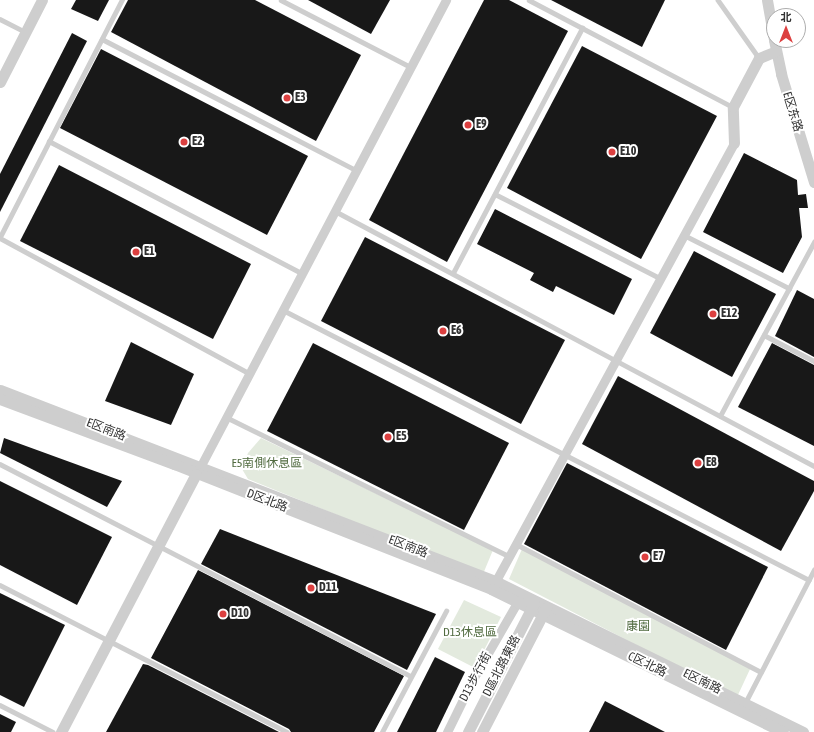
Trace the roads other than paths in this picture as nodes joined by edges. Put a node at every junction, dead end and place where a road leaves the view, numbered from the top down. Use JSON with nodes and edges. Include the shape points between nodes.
{"nodes":[{"id":1,"x":42,"y":0,"type":"edge"},
{"id":2,"x":122,"y":0,"type":"edge"},
{"id":3,"x":281,"y":0,"type":"edge"},
{"id":4,"x":446,"y":0,"type":"edge"},
{"id":5,"x":529,"y":0,"type":"edge"},
{"id":6,"x":718,"y":0,"type":"edge"},
{"id":7,"x":0,"y":19,"type":"edge"},
{"id":8,"x":582,"y":28,"type":"junction"},
{"id":9,"x":26,"y":32,"type":"junction"},
{"id":10,"x":102,"y":39,"type":"junction"},
{"id":11,"x":776,"y":48,"type":"edge"},
{"id":12,"x":776,"y":51,"type":"junction"},
{"id":13,"x":759,"y":58,"type":"junction"},
{"id":14,"x":411,"y":67,"type":"junction"},
{"id":15,"x":0,"y":82,"type":"edge"},
{"id":16,"x":733,"y":108,"type":"junction"},
{"id":17,"x":49,"y":141,"type":"junction"},
{"id":18,"x":734,"y":142,"type":"joint"},
{"id":19,"x":356,"y":170,"type":"junction"},
{"id":20,"x":814,"y":182,"type":"edge"},
{"id":21,"x":494,"y":194,"type":"junction"},
{"id":22,"x":335,"y":211,"type":"junction"},
{"id":23,"x":684,"y":235,"type":"junction"},
{"id":24,"x":0,"y":238,"type":"edge"},
{"id":25,"x":814,"y":242,"type":"edge"},
{"id":26,"x":302,"y":273,"type":"junction"},
{"id":27,"x":453,"y":273,"type":"junction"},
{"id":28,"x":660,"y":278,"type":"junction"},
{"id":29,"x":789,"y":288,"type":"junction"},
{"id":30,"x":283,"y":310,"type":"junction"},
{"id":31,"x":764,"y":335,"type":"junction"},
{"id":32,"x":616,"y":360,"type":"junction"},
{"id":33,"x":814,"y":361,"type":"edge"},
{"id":34,"x":249,"y":373,"type":"junction"},
{"id":35,"x":0,"y":390,"type":"edge"},
{"id":36,"x":0,"y":399,"type":"edge"},
{"id":37,"x":720,"y":416,"type":"junction"},
{"id":38,"x":226,"y":417,"type":"junction"},
{"id":39,"x":564,"y":454,"type":"junction"},
{"id":40,"x":0,"y":464,"type":"edge"},
{"id":41,"x":814,"y":466,"type":"edge"},
{"id":42,"x":198,"y":470,"type":"junction"},
{"id":43,"x":516,"y":544,"type":"junction"},
{"id":44,"x":158,"y":546,"type":"junction"},
{"id":45,"x":509,"y":556,"type":"junction"},
{"id":46,"x":814,"y":570,"type":"edge"},
{"id":47,"x":809,"y":580,"type":"junction"},
{"id":48,"x":0,"y":585,"type":"edge"},
{"id":49,"x":493,"y":585,"type":"junction"},
{"id":50,"x":518,"y":601,"type":"junction"},
{"id":51,"x":534,"y":604,"type":"junction"},
{"id":52,"x":545,"y":610,"type":"junction"},
{"id":53,"x":446,"y":611,"type":"dead end"},
{"id":54,"x":109,"y":641,"type":"junction"},
{"id":55,"x":761,"y":672,"type":"junction"},
{"id":56,"x":411,"y":676,"type":"junction"},
{"id":57,"x":0,"y":705,"type":"edge"},
{"id":58,"x":743,"y":708,"type":"junction"},
{"id":59,"x":53,"y":732,"type":"edge"},
{"id":60,"x":61,"y":732,"type":"edge"},
{"id":61,"x":287,"y":732,"type":"edge"},
{"id":62,"x":382,"y":732,"type":"edge"},
{"id":63,"x":447,"y":732,"type":"edge"},
{"id":64,"x":468,"y":732,"type":"edge"},
{"id":65,"x":482,"y":732,"type":"edge"},
{"id":66,"x":783,"y":732,"type":"edge"},
{"id":67,"x":803,"y":732,"type":"edge"}],
"edges":[{"from":1,"to":9,"type":"street"},
{"from":2,"to":10,"type":"lane"},
{"from":3,"to":14,"type":"lane"},
{"from":4,"to":14,"type":"street"},
{"from":5,"to":8,"type":"lane"},
{"from":6,"to":13,"type":"lane"},
{"from":7,"to":9,"type":"lane"},
{"from":8,"to":16,"type":"lane"},
{"from":8,"to":21,"type":"lane"},
{"from":9,"to":15,"type":"street"},
{"from":10,"to":17,"type":"lane"},
{"from":10,"to":19,"type":"lane"},
{"from":11,"to":12,"type":"street","name":"E区东路"},
{"from":12,"to":13,"type":"street"},
{"from":12,"to":20,"type":"street","name":"E区东路"},
{"from":13,"to":16,"type":"street"},
{"from":14,"to":19,"type":"street"},
{"from":16,"to":18,"type":"street"},
{"from":17,"to":24,"type":"lane"},
{"from":17,"to":26,"type":"lane"},
{"from":18,"to":23,"type":"street"},
{"from":19,"to":22,"type":"street"},
{"from":21,"to":27,"type":"lane"},
{"from":21,"to":28,"type":"lane"},
{"from":22,"to":26,"type":"street"},
{"from":22,"to":27,"type":"lane"},
{"from":23,"to":28,"type":"street"},
{"from":23,"to":29,"type":"lane"},
{"from":24,"to":34,"type":"lane"},
{"from":25,"to":29,"type":"lane"},
{"from":26,"to":30,"type":"street"},
{"from":27,"to":32,"type":"lane"},
{"from":28,"to":32,"type":"street"},
{"from":29,"to":31,"type":"lane"},
{"from":30,"to":34,"type":"street"},
{"from":30,"to":39,"type":"lane"},
{"from":31,"to":33,"type":"lane"},
{"from":31,"to":37,"type":"lane"},
{"from":32,"to":37,"type":"lane"},
{"from":32,"to":39,"type":"street"},
{"from":34,"to":38,"type":"street"},
{"from":35,"to":42,"type":"street","name":"E区南路"},
{"from":36,"to":42,"type":"street"},
{"from":37,"to":41,"type":"lane"},
{"from":38,"to":42,"type":"street"},
{"from":38,"to":45,"type":"lane"},
{"from":39,"to":43,"type":"street"},
{"from":39,"to":47,"type":"lane"},
{"from":40,"to":44,"type":"lane"},
{"from":42,"to":44,"type":"street"},
{"from":42,"to":49,"type":"street","name":"E区南路"},
{"from":43,"to":45,"type":"street"},
{"from":43,"to":55,"type":"lane"},
{"from":44,"to":54,"type":"street"},
{"from":44,"to":56,"type":"lane"},
{"from":45,"to":49,"type":"street"},
{"from":46,"to":47,"type":"lane"},
{"from":47,"to":55,"type":"lane"},
{"from":48,"to":54,"type":"lane"},
{"from":49,"to":50,"type":"street"},
{"from":49,"to":51,"type":"street","name":"E区南路"},
{"from":50,"to":51,"type":"street"},
{"from":50,"to":63,"type":"street","name":"D13步行街","via":[[473,679]]},
{"from":51,"to":52,"type":"street","name":"E区南路"},
{"from":51,"to":64,"type":"street","name":"D區北路東路"},
{"from":52,"to":58,"type":"street","name":"C区北路"},
{"from":52,"to":65,"type":"street"},
{"from":53,"to":56,"type":"lane"},
{"from":54,"to":60,"type":"street"},
{"from":54,"to":61,"type":"lane"},
{"from":55,"to":58,"type":"lane"},
{"from":56,"to":62,"type":"lane"},
{"from":57,"to":59,"type":"lane"},
{"from":58,"to":66,"type":"street","name":"C区北路"},
{"from":58,"to":67,"type":"street"}]}
